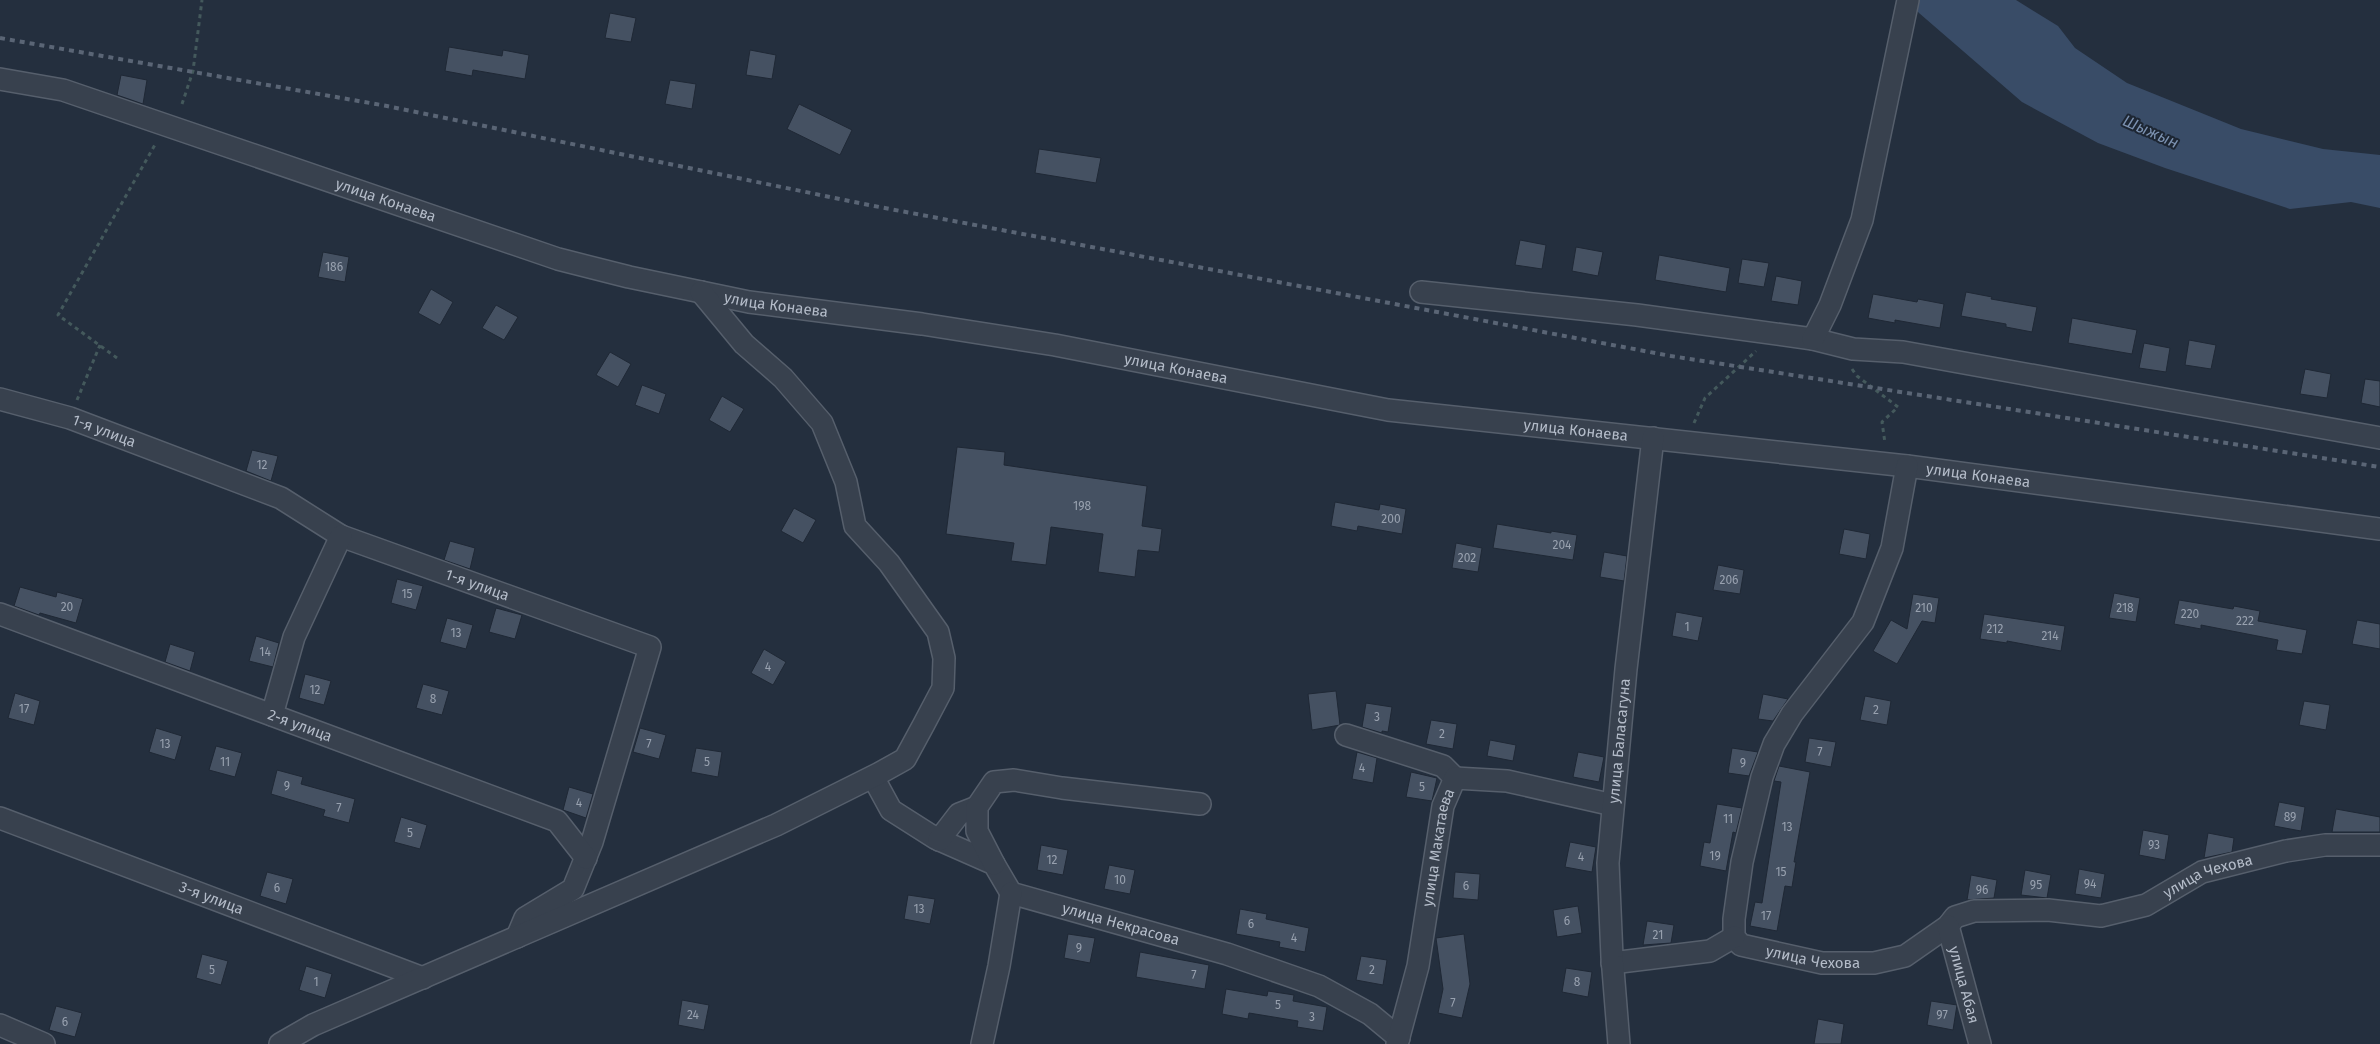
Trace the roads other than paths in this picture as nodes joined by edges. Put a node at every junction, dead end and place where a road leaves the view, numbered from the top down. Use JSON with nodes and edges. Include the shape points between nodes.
{"nodes":[{"id":1,"x":1907,"y":3,"type":"edge"},
{"id":2,"x":0,"y":79,"type":"edge"},
{"id":3,"x":701,"y":292,"type":"junction"},
{"id":4,"x":1421,"y":292,"type":"dead end"},
{"id":5,"x":1813,"y":340,"type":"junction"},
{"id":6,"x":0,"y":398,"type":"edge"},
{"id":7,"x":1653,"y":438,"type":"junction"},
{"id":8,"x":2380,"y":438,"type":"edge"},
{"id":9,"x":1900,"y":466,"type":"junction"},
{"id":10,"x":2380,"y":530,"type":"edge"},
{"id":11,"x":341,"y":536,"type":"junction"},
{"id":12,"x":0,"y":614,"type":"edge"},
{"id":13,"x":272,"y":715,"type":"junction"},
{"id":14,"x":1346,"y":735,"type":"dead end"},
{"id":15,"x":873,"y":777,"type":"junction"},
{"id":16,"x":1455,"y":778,"type":"junction"},
{"id":17,"x":1200,"y":804,"type":"dead end"},
{"id":18,"x":1613,"y":805,"type":"junction"},
{"id":19,"x":977,"y":807,"type":"junction"},
{"id":20,"x":0,"y":818,"type":"edge"},
{"id":21,"x":939,"y":840,"type":"junction"},
{"id":22,"x":2380,"y":845,"type":"edge"},
{"id":23,"x":586,"y":858,"type":"junction"},
{"id":24,"x":994,"y":864,"type":"junction"},
{"id":25,"x":1011,"y":893,"type":"junction"},
{"id":26,"x":1948,"y":926,"type":"junction"},
{"id":27,"x":517,"y":937,"type":"junction"},
{"id":28,"x":1734,"y":937,"type":"junction"},
{"id":29,"x":1612,"y":963,"type":"junction"},
{"id":30,"x":423,"y":978,"type":"junction"},
{"id":31,"x":0,"y":1025,"type":"edge"},
{"id":32,"x":1398,"y":1041,"type":"edge"},
{"id":33,"x":44,"y":1044,"type":"edge"},
{"id":34,"x":280,"y":1044,"type":"edge"},
{"id":35,"x":982,"y":1044,"type":"edge"},
{"id":36,"x":1619,"y":1044,"type":"edge"},
{"id":37,"x":1980,"y":1044,"type":"edge"}],
"edges":[{"from":1,"to":5,"type":"street","via":[[1862,220],[1830,305]]},
{"from":2,"to":3,"type":"street","name":"улица Конаева","via":[[63,90],[558,259]]},
{"from":3,"to":7,"type":"street","name":"улица Конаева","via":[[748,302],[1055,345],[1388,410]]},
{"from":3,"to":15,"type":"street","via":[[744,344],[783,378],[822,423],[846,482],[855,526],[889,562],[938,632],[944,658],[943,688],[905,759]]},
{"from":4,"to":5,"type":"street","via":[[1637,315]]},
{"from":5,"to":8,"type":"street","via":[[1842,347],[1903,352],[2012,370]]},
{"from":6,"to":11,"type":"street","name":"1-я улица","via":[[70,418],[281,498]]},
{"from":7,"to":9,"type":"street","name":"улица Конаева"},
{"from":7,"to":18,"type":"street","name":"улица Баласагуна"},
{"from":9,"to":10,"type":"street","name":"улица Конаева"},
{"from":9,"to":28,"type":"street","via":[[1892,548],[1863,622],[1792,714],[1774,744],[1762,777],[1742,862]]},
{"from":11,"to":13,"type":"street","via":[[294,637]]},
{"from":11,"to":23,"type":"street","name":"1-я улица","via":[[650,647]]},
{"from":12,"to":13,"type":"street","name":"2-я улица"},
{"from":13,"to":23,"type":"street","name":"2-я улица","via":[[557,821]]},
{"from":14,"to":16,"type":"street","via":[[1444,766]]},
{"from":15,"to":21,"type":"street","via":[[891,810]]},
{"from":15,"to":27,"type":"street","via":[[776,825]]},
{"from":16,"to":18,"type":"street","name":"улица Макатаева","via":[[1507,781]]},
{"from":16,"to":32,"type":"street","name":"улица Макатаева","via":[[1442,806],[1418,966]]},
{"from":17,"to":19,"type":"street","via":[[1014,780],[994,782]]},
{"from":18,"to":29,"type":"street","name":"улица Баласагуна","via":[[1608,863]]},
{"from":19,"to":21,"type":"street","via":[[959,814]]},
{"from":19,"to":24,"type":"street","via":[[977,831]]},
{"from":20,"to":30,"type":"street","name":"3-я улица"},
{"from":21,"to":24,"type":"street"},
{"from":22,"to":26,"type":"street","name":"улица Чехова","via":[[2325,845],[2286,851],[2202,872],[2146,904],[2101,916],[2048,910],[1974,910],[1955,917]]},
{"from":23,"to":27,"type":"street","name":"1-я улица","via":[[573,889],[525,918]]},
{"from":24,"to":25,"type":"street"},
{"from":25,"to":32,"type":"street","name":"улица Некрасова","via":[[1227,954],[1319,986],[1370,1014]]},
{"from":25,"to":35,"type":"street"},
{"from":26,"to":28,"type":"street","name":"улица Чехова","via":[[1905,956],[1874,963],[1822,963],[1741,945]]},
{"from":26,"to":37,"type":"street","name":"улица Абая"},
{"from":27,"to":30,"type":"street"},
{"from":28,"to":29,"type":"street","via":[[1710,951]]},
{"from":29,"to":36,"type":"street","name":"улица Баласагуна"},
{"from":30,"to":34,"type":"street","via":[[313,1025]]},
{"from":31,"to":33,"type":"street"}]}
